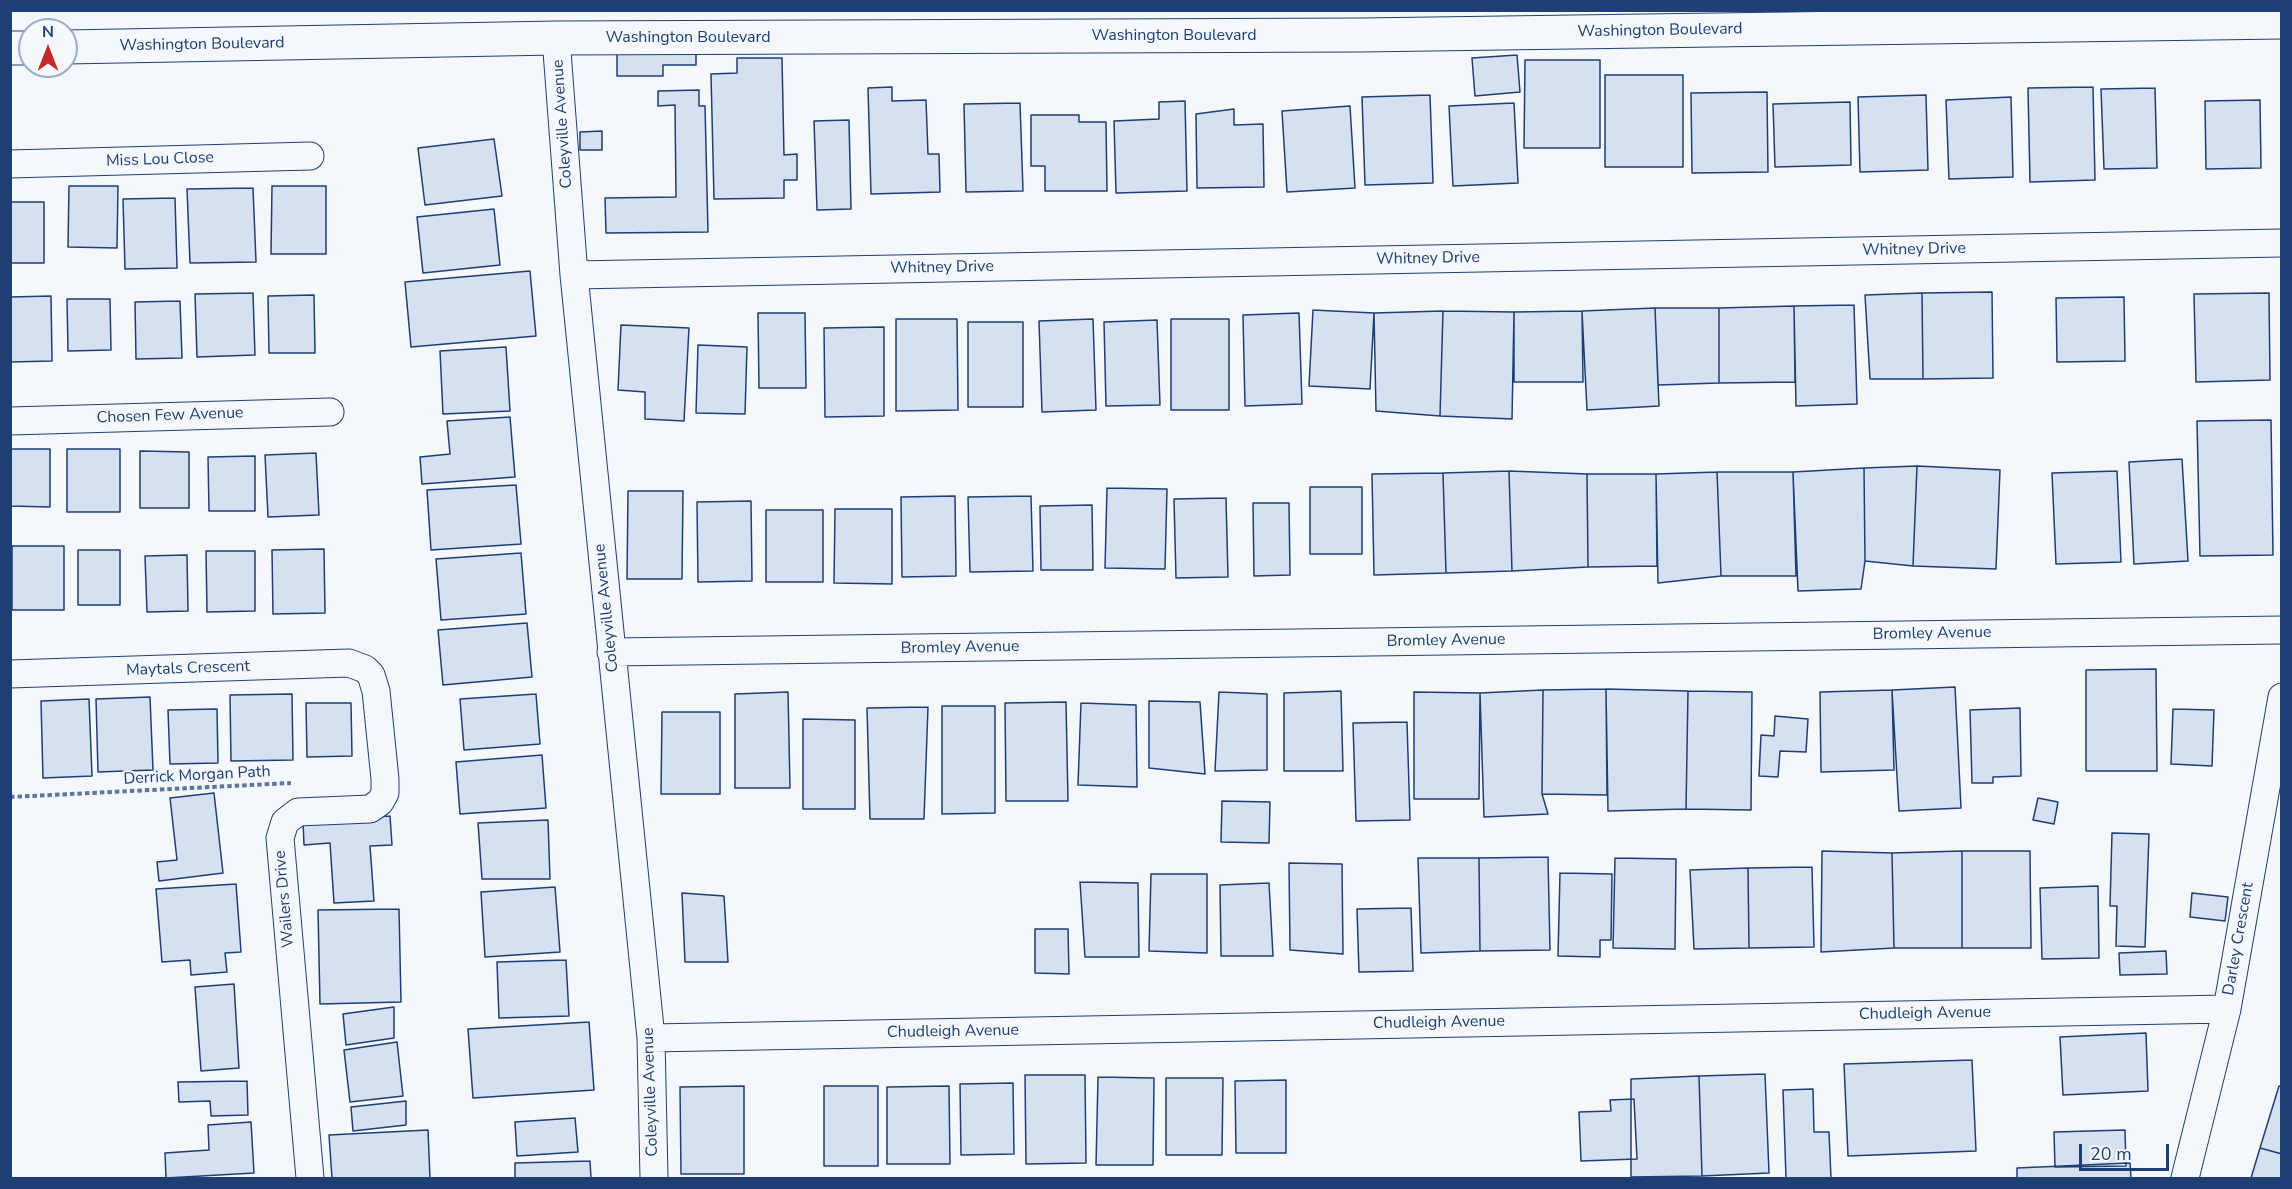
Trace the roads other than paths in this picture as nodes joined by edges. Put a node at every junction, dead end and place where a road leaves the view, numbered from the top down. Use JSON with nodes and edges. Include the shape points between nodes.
{"nodes":[{"id":1,"x":2282,"y":21,"type":"edge"},
{"id":2,"x":556,"y":38,"type":"junction"},
{"id":3,"x":78,"y":47,"type":"edge"},
{"id":4,"x":310,"y":156,"type":"dead end"},
{"id":5,"x":10,"y":165,"type":"edge"},
{"id":6,"x":2282,"y":243,"type":"edge"},
{"id":7,"x":574,"y":275,"type":"junction"},
{"id":8,"x":330,"y":412,"type":"dead end"},
{"id":9,"x":10,"y":421,"type":"edge"},
{"id":10,"x":2282,"y":630,"type":"edge"},
{"id":11,"x":611,"y":652,"type":"junction"},
{"id":12,"x":365,"y":669,"type":"joint"},
{"id":13,"x":10,"y":674,"type":"edge"},
{"id":14,"x":2282,"y":697,"type":"edge"},
{"id":15,"x":2227,"y":1009,"type":"junction"},
{"id":16,"x":651,"y":1038,"type":"junction"},
{"id":17,"x":310,"y":1179,"type":"edge"},
{"id":18,"x":654,"y":1179,"type":"edge"},
{"id":19,"x":2186,"y":1179,"type":"edge"}],
"edges":[{"from":1,"to":2,"type":"highway","name":"Washington Boulevard","via":[[1350,35]]},
{"from":2,"to":3,"type":"highway","name":"Washington Boulevard"},
{"from":2,"to":7,"type":"street","name":"Coleyville Avenue"},
{"from":4,"to":5,"type":"street","name":"Miss Lou Close"},
{"from":6,"to":7,"type":"street","name":"Whitney Drive"},
{"from":7,"to":11,"type":"street","name":"Coleyville Avenue"},
{"from":8,"to":9,"type":"street","name":"Chosen Few Avenue"},
{"from":10,"to":11,"type":"street","name":"Bromley Avenue"},
{"from":11,"to":16,"type":"street","name":"Coleyville Avenue"},
{"from":12,"to":13,"type":"street","name":"Maytals Crescent","via":[[349,663]]},
{"from":12,"to":17,"type":"street","name":"Wailers Drive","via":[[375,682],[385,793],[370,808],[298,812],[285,822],[280,838]]},
{"from":14,"to":15,"type":"street","name":"Darley Crescent"},
{"from":15,"to":16,"type":"street","name":"Chudleigh Avenue"},
{"from":15,"to":19,"type":"street","name":"Darley Crescent"},
{"from":16,"to":18,"type":"street","name":"Coleyville Avenue"}]}
